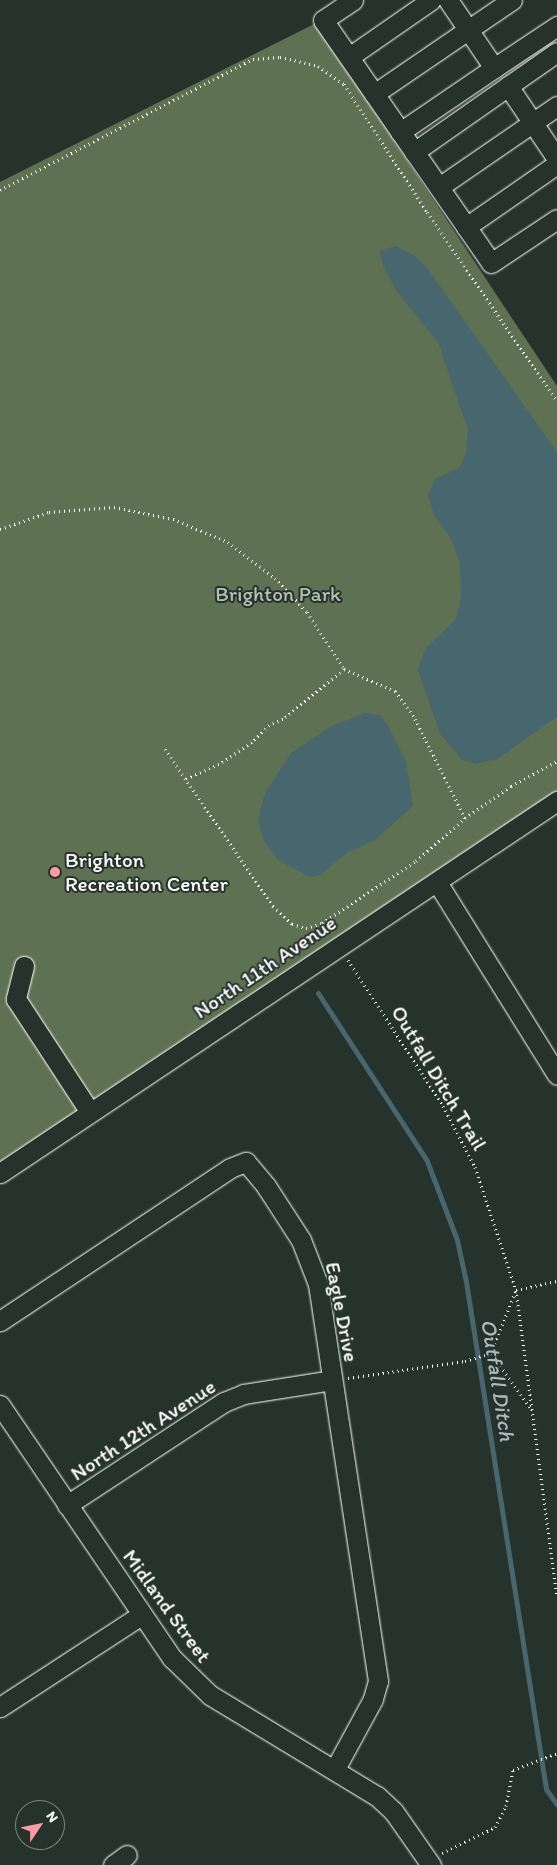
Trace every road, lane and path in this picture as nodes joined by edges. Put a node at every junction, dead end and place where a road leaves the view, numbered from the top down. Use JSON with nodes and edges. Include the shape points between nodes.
{"nodes":[{"id":1,"x":353,"y":0,"type":"edge"},
{"id":2,"x":431,"y":0,"type":"edge"},
{"id":3,"x":448,"y":0,"type":"edge"},
{"id":4,"x":512,"y":0,"type":"edge"},
{"id":5,"x":557,"y":26,"type":"edge"},
{"id":6,"x":468,"y":30,"type":"junction"},
{"id":7,"x":557,"y":52,"type":"edge"},
{"id":8,"x":348,"y":56,"type":"junction"},
{"id":9,"x":494,"y":68,"type":"junction"},
{"id":10,"x":508,"y":86,"type":"junction"},
{"id":11,"x":374,"y":94,"type":"junction"},
{"id":12,"x":557,"y":106,"type":"edge"},
{"id":13,"x":533,"y":123,"type":"junction"},
{"id":14,"x":400,"y":132,"type":"junction"},
{"id":15,"x":414,"y":152,"type":"junction"},
{"id":16,"x":557,"y":159,"type":"edge"},
{"id":17,"x":557,"y":164,"type":"edge"},
{"id":18,"x":439,"y":188,"type":"junction"},
{"id":19,"x":0,"y":190,"type":"edge"},
{"id":20,"x":557,"y":219,"type":"edge"},
{"id":21,"x":466,"y":227,"type":"junction"},
{"id":22,"x":557,"y":401,"type":"edge"},
{"id":23,"x":0,"y":529,"type":"edge"},
{"id":24,"x":344,"y":669,"type":"junction"},
{"id":25,"x":165,"y":749,"type":"dead end"},
{"id":26,"x":557,"y":761,"type":"edge"},
{"id":27,"x":186,"y":779,"type":"junction"},
{"id":28,"x":557,"y":801,"type":"edge"},
{"id":29,"x":465,"y":818,"type":"junction"},
{"id":30,"x":437,"y":882,"type":"junction"},
{"id":31,"x":322,"y":923,"type":"junction"},
{"id":32,"x":338,"y":945,"type":"junction"},
{"id":33,"x":24,"y":966,"type":"dead end"},
{"id":34,"x":557,"y":1075,"type":"edge"},
{"id":35,"x":90,"y":1112,"type":"junction"},
{"id":36,"x":0,"y":1173,"type":"edge"},
{"id":37,"x":557,"y":1281,"type":"edge"},
{"id":38,"x":516,"y":1290,"type":"junction"},
{"id":39,"x":0,"y":1321,"type":"edge"},
{"id":40,"x":491,"y":1353,"type":"junction"},
{"id":41,"x":332,"y":1380,"type":"junction"},
{"id":42,"x":0,"y":1405,"type":"edge"},
{"id":43,"x":530,"y":1407,"type":"junction"},
{"id":44,"x":67,"y":1505,"type":"junction"},
{"id":45,"x":557,"y":1596,"type":"edge"},
{"id":46,"x":141,"y":1615,"type":"junction"},
{"id":47,"x":0,"y":1707,"type":"edge"},
{"id":48,"x":557,"y":1753,"type":"edge"},
{"id":49,"x":335,"y":1769,"type":"junction"},
{"id":50,"x":430,"y":1862,"type":"edge"}],
"edges":[{"from":1,"to":8,"type":"street","via":[[323,20]]},
{"from":2,"to":8,"type":"street"},
{"from":3,"to":6,"type":"street"},
{"from":4,"to":6,"type":"street"},
{"from":5,"to":9,"type":"street"},
{"from":6,"to":9,"type":"street"},
{"from":6,"to":11,"type":"street"},
{"from":7,"to":10,"type":"street"},
{"from":8,"to":11,"type":"street"},
{"from":9,"to":14,"type":"street"},
{"from":10,"to":13,"type":"street"},
{"from":10,"to":15,"type":"street"},
{"from":11,"to":14,"type":"street"},
{"from":12,"to":13,"type":"street"},
{"from":13,"to":16,"type":"street"},
{"from":13,"to":18,"type":"street"},
{"from":14,"to":15,"type":"street"},
{"from":15,"to":18,"type":"street"},
{"from":17,"to":21,"type":"street"},
{"from":18,"to":21,"type":"street"},
{"from":19,"to":22,"type":"path","via":[[253,59],[280,57],[318,66],[344,84]]},
{"from":20,"to":21,"type":"street","via":[[491,263]]},
{"from":23,"to":24,"type":"path","via":[[49,512],[114,508],[173,519],[228,542],[275,578],[307,612]]},
{"from":24,"to":27,"type":"path","via":[[283,719],[269,725],[252,742],[219,764]]},
{"from":24,"to":29,"type":"path","via":[[395,691],[415,719]]},
{"from":25,"to":27,"type":"path"},
{"from":26,"to":29,"type":"path","via":[[510,786]]},
{"from":27,"to":31,"type":"path","via":[[273,906],[292,924],[306,928]]},
{"from":28,"to":30,"type":"street","name":"North 11th Avenue"},
{"from":29,"to":31,"type":"path","via":[[416,861]]},
{"from":30,"to":32,"type":"street","name":"North 11th Avenue"},
{"from":30,"to":34,"type":"street"},
{"from":31,"to":32,"type":"path","name":"Outfall Ditch Trail"},
{"from":32,"to":35,"type":"street","name":"North 11th Avenue"},
{"from":32,"to":38,"type":"path","name":"Outfall Ditch Trail","via":[[443,1106],[476,1167]]},
{"from":33,"to":35,"type":"street","via":[[16,999]]},
{"from":35,"to":36,"type":"street","name":"North 11th Avenue"},
{"from":37,"to":38,"type":"path"},
{"from":38,"to":40,"type":"path"},
{"from":38,"to":43,"type":"path","name":"Outfall Ditch Trail"},
{"from":39,"to":41,"type":"street","name":"Eagle Drive","via":[[230,1168],[246,1162],[290,1222],[308,1254],[318,1284]]},
{"from":40,"to":41,"type":"path","via":[[465,1360]]},
{"from":40,"to":43,"type":"path","name":"Outfall Ditch Trail"},
{"from":41,"to":44,"type":"street","name":"North 12th Avenue","via":[[244,1394],[224,1402]]},
{"from":41,"to":49,"type":"street","name":"Eagle Drive","via":[[378,1681],[373,1699]]},
{"from":42,"to":44,"type":"street","name":"Midland Street"},
{"from":43,"to":45,"type":"path","name":"Outfall Ditch Trail"},
{"from":44,"to":46,"type":"street","name":"Midland Street"},
{"from":46,"to":47,"type":"street"},
{"from":46,"to":49,"type":"street","name":"Midland Street","via":[[172,1658],[210,1695]]},
{"from":48,"to":50,"type":"path","via":[[513,1770],[506,1806],[495,1827]]},
{"from":49,"to":50,"type":"street","name":"Midland Street","via":[[377,1796],[394,1812]]}]}
